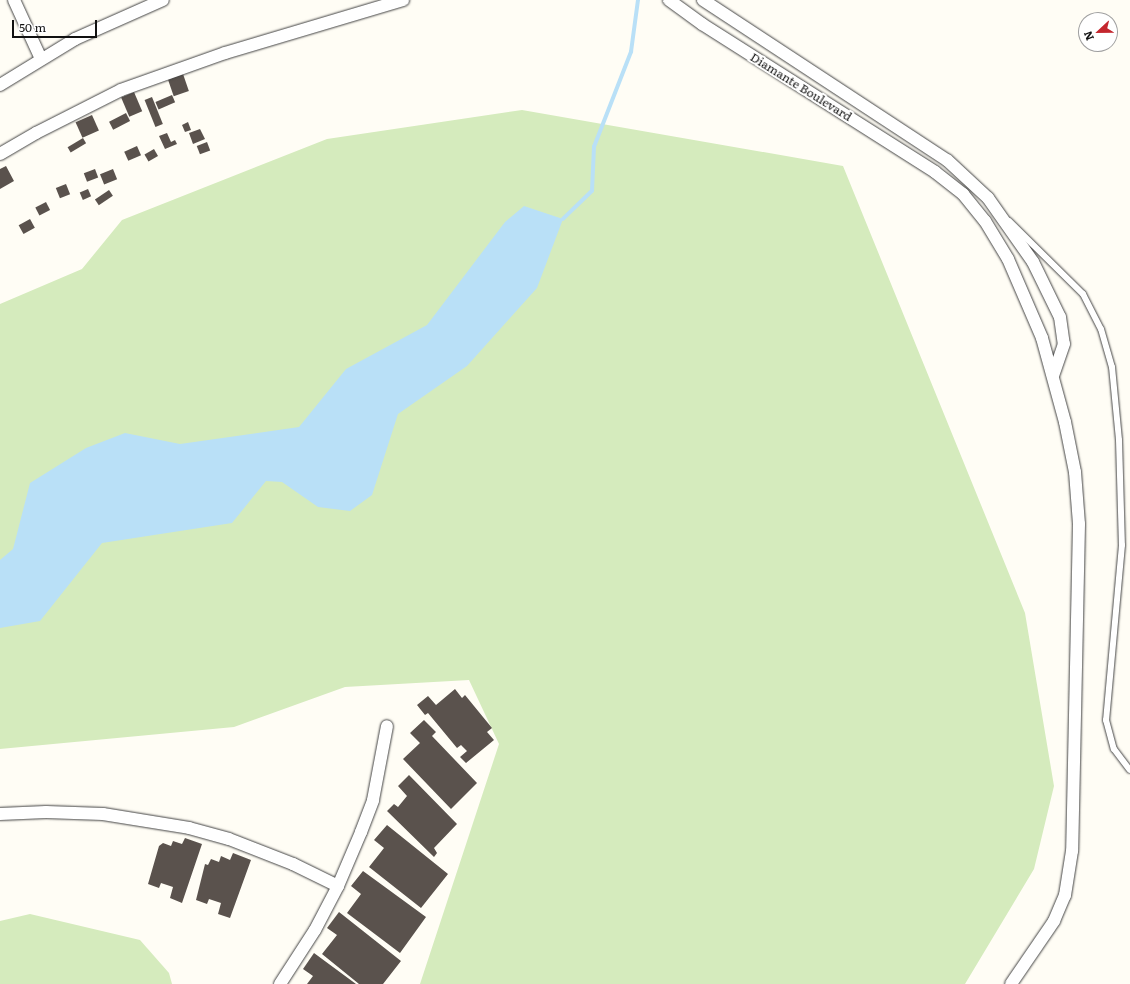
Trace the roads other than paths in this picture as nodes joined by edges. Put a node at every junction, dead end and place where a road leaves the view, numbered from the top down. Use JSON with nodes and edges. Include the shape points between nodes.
{"nodes":[{"id":1,"x":14,"y":0,"type":"edge"},
{"id":2,"x":163,"y":0,"type":"edge"},
{"id":3,"x":403,"y":0,"type":"edge"},
{"id":4,"x":669,"y":0,"type":"edge"},
{"id":5,"x":703,"y":0,"type":"edge"},
{"id":6,"x":41,"y":59,"type":"junction"},
{"id":7,"x":0,"y":85,"type":"edge"},
{"id":8,"x":0,"y":154,"type":"edge"},
{"id":9,"x":1001,"y":213,"type":"junction"},
{"id":10,"x":1053,"y":376,"type":"junction"},
{"id":11,"x":387,"y":726,"type":"dead end"},
{"id":12,"x":1130,"y":770,"type":"edge"},
{"id":13,"x":0,"y":814,"type":"edge"},
{"id":14,"x":338,"y":886,"type":"junction"},
{"id":15,"x":280,"y":984,"type":"edge"},
{"id":16,"x":1011,"y":984,"type":"edge"}],
"edges":[{"from":1,"to":6,"type":"street"},
{"from":2,"to":6,"type":"street","via":[[117,19]]},
{"from":3,"to":8,"type":"street","via":[[225,52],[121,90]]},
{"from":4,"to":10,"type":"street","name":"Diamante Boulevard","via":[[702,24],[935,172],[963,194],[985,221],[1008,259],[1042,338]]},
{"from":5,"to":9,"type":"street","via":[[947,160],[971,180]]},
{"from":6,"to":7,"type":"street"},
{"from":9,"to":10,"type":"street","via":[[1033,262],[1060,317],[1064,344]]},
{"from":9,"to":12,"type":"lane","via":[[1067,275],[1083,294],[1101,329],[1112,367],[1119,440],[1122,545],[1106,720],[1114,749]]},
{"from":10,"to":16,"type":"street","name":"Diamante Boulevard","via":[[1075,472],[1079,524],[1072,851],[1065,895],[1054,921]]},
{"from":11,"to":14,"type":"street","via":[[373,800]]},
{"from":13,"to":14,"type":"street","via":[[103,814],[189,828],[228,839],[293,864]]},
{"from":14,"to":15,"type":"street","via":[[315,930]]}]}
